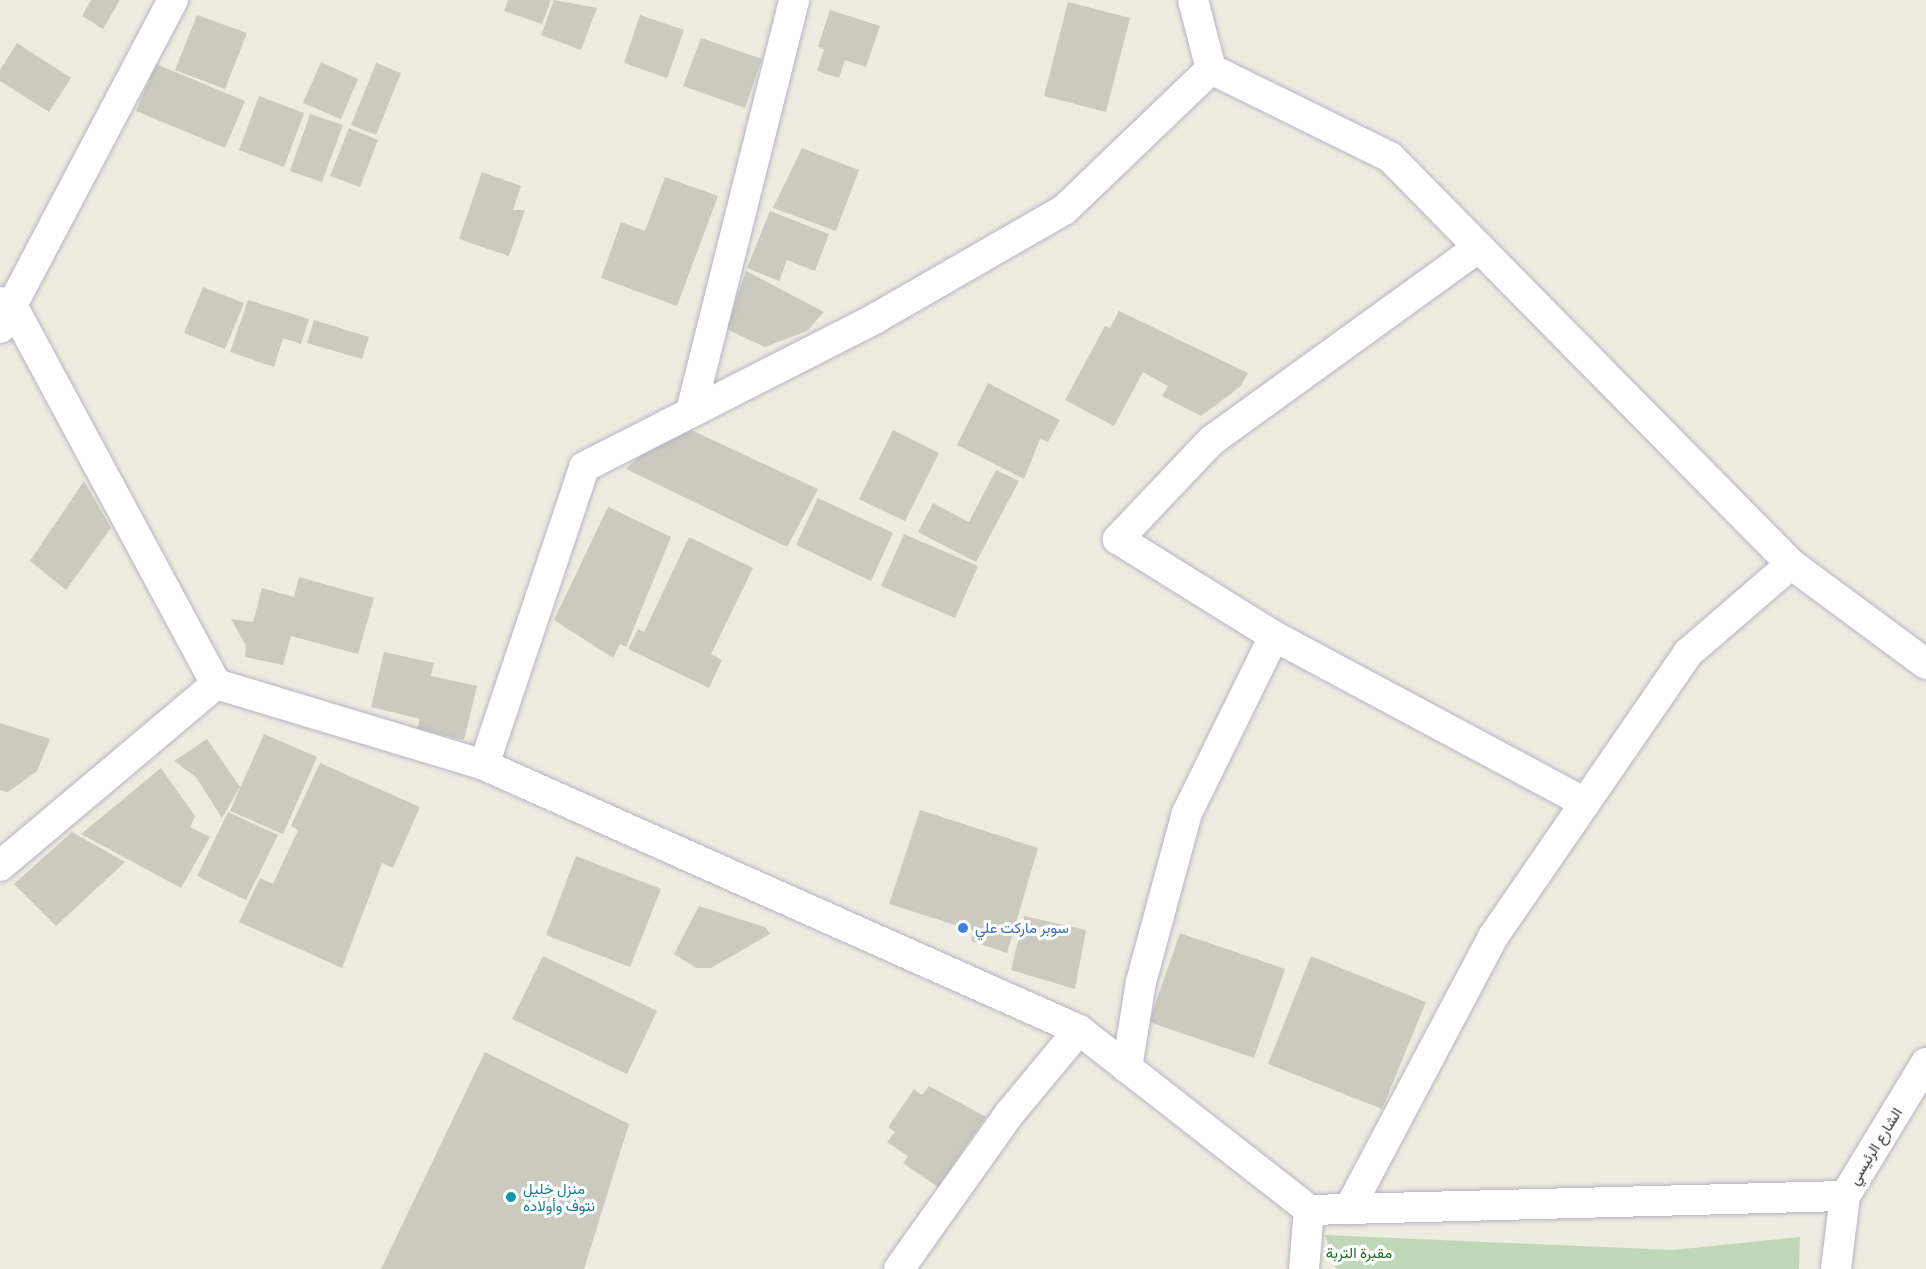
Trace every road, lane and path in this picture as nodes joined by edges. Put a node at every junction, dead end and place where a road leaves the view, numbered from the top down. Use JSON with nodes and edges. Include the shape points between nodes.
{"nodes":[{"id":1,"x":172,"y":0,"type":"edge"},
{"id":2,"x":794,"y":0,"type":"edge"},
{"id":3,"x":1191,"y":1,"type":"edge"},
{"id":4,"x":1211,"y":69,"type":"junction"},
{"id":5,"x":1479,"y":247,"type":"junction"},
{"id":6,"x":4,"y":312,"type":"edge"},
{"id":7,"x":692,"y":407,"type":"junction"},
{"id":8,"x":1791,"y":564,"type":"junction"},
{"id":9,"x":1274,"y":636,"type":"junction"},
{"id":10,"x":1926,"y":664,"type":"edge"},
{"id":11,"x":216,"y":684,"type":"junction"},
{"id":12,"x":484,"y":765,"type":"junction"},
{"id":13,"x":1585,"y":803,"type":"junction"},
{"id":14,"x":0,"y":866,"type":"edge"},
{"id":15,"x":1079,"y":1030,"type":"junction"},
{"id":16,"x":1926,"y":1063,"type":"edge"},
{"id":17,"x":1127,"y":1068,"type":"junction"},
{"id":18,"x":1845,"y":1196,"type":"junction"},
{"id":19,"x":1349,"y":1209,"type":"junction"},
{"id":20,"x":1309,"y":1210,"type":"junction"},
{"id":21,"x":899,"y":1269,"type":"edge"},
{"id":22,"x":1304,"y":1269,"type":"edge"},
{"id":23,"x":1836,"y":1269,"type":"edge"}],
"edges":[{"from":1,"to":6,"type":"street"},
{"from":2,"to":7,"type":"street"},
{"from":3,"to":4,"type":"street"},
{"from":4,"to":5,"type":"street","via":[[1390,157]]},
{"from":4,"to":7,"type":"street","via":[[1064,210],[876,318]]},
{"from":5,"to":8,"type":"street"},
{"from":5,"to":9,"type":"street","via":[[1212,440],[1118,539]]},
{"from":6,"to":11,"type":"street"},
{"from":7,"to":12,"type":"street","via":[[584,467]]},
{"from":8,"to":10,"type":"street"},
{"from":8,"to":13,"type":"street","via":[[1688,653]]},
{"from":9,"to":13,"type":"street"},
{"from":9,"to":17,"type":"street","via":[[1187,813],[1141,982]]},
{"from":11,"to":12,"type":"street"},
{"from":11,"to":14,"type":"street"},
{"from":12,"to":15,"type":"street"},
{"from":13,"to":19,"type":"street","via":[[1493,937]]},
{"from":15,"to":17,"type":"street"},
{"from":15,"to":21,"type":"street","via":[[1010,1113]]},
{"from":16,"to":18,"type":"street","name":"الشارع الرئيسي"},
{"from":17,"to":20,"type":"street"},
{"from":18,"to":19,"type":"street"},
{"from":18,"to":23,"type":"street","name":"الشارع الرئيسي"},
{"from":19,"to":20,"type":"street"},
{"from":20,"to":22,"type":"street"}]}
